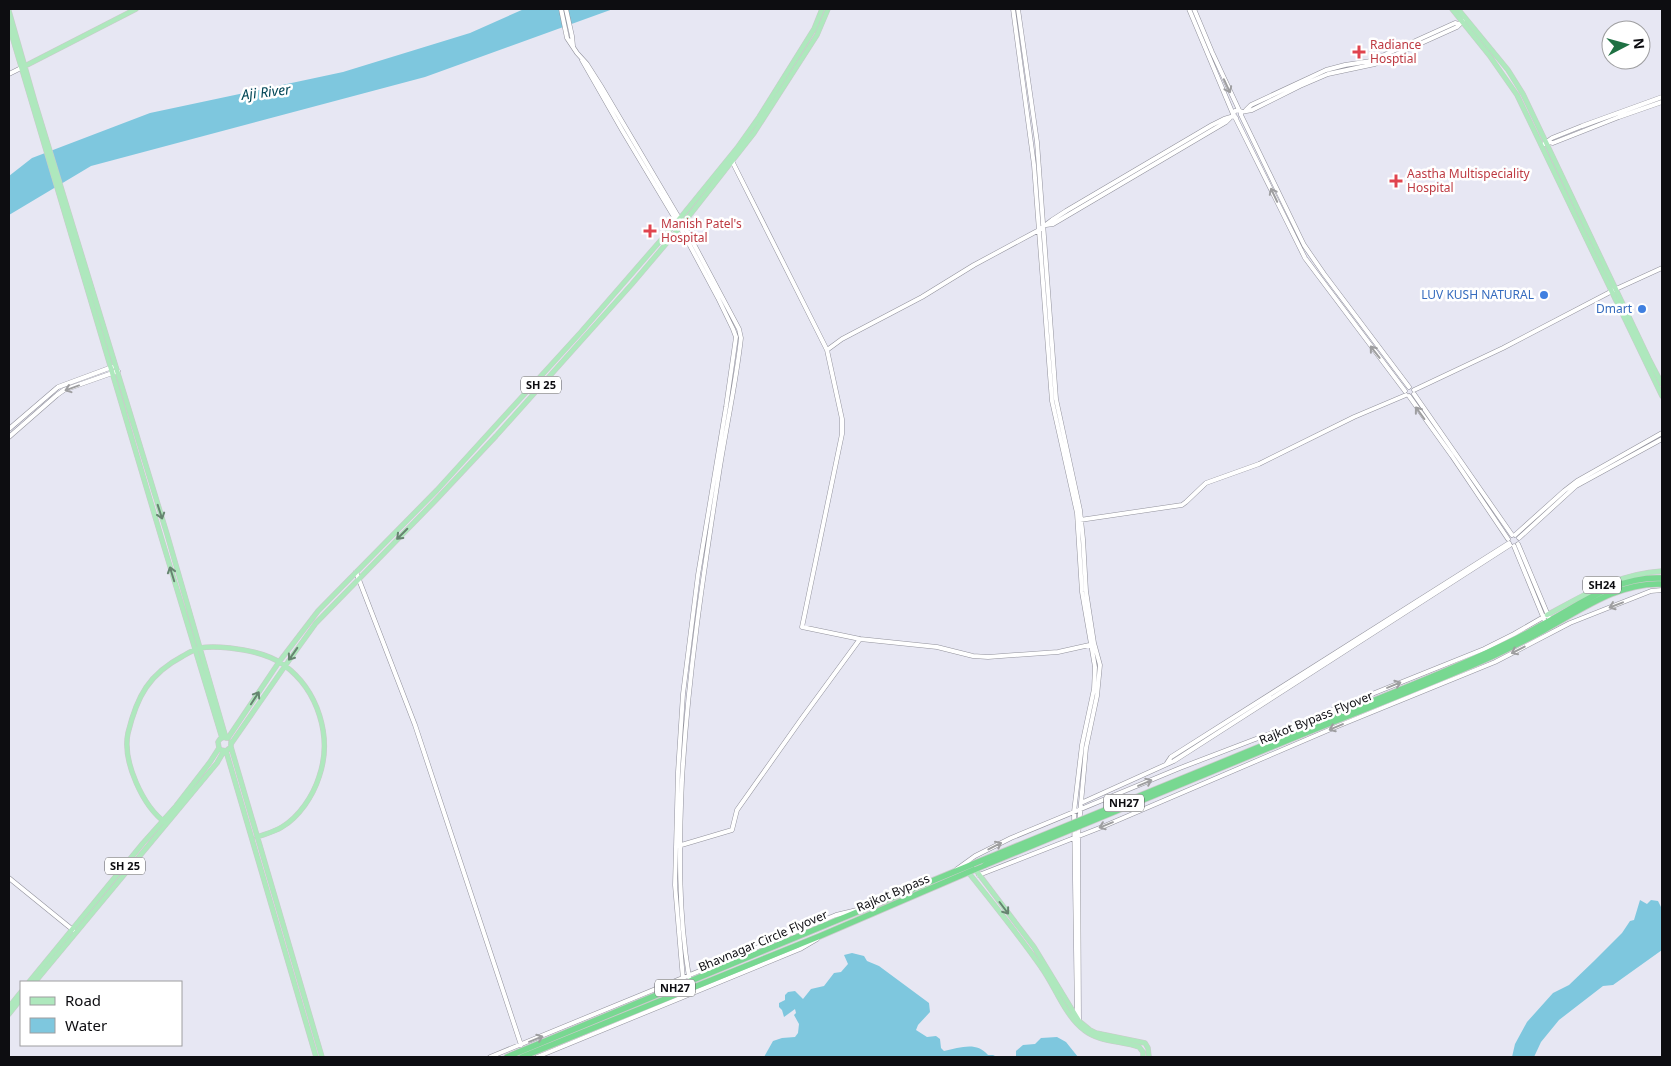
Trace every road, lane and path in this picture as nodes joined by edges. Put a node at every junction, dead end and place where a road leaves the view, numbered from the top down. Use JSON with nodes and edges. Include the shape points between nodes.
{"nodes":[{"id":1,"x":136,"y":9,"type":"edge"},
{"id":2,"x":561,"y":9,"type":"edge"},
{"id":3,"x":566,"y":9,"type":"edge"},
{"id":4,"x":822,"y":9,"type":"edge"},
{"id":5,"x":828,"y":9,"type":"edge"},
{"id":6,"x":1013,"y":9,"type":"edge"},
{"id":7,"x":1018,"y":9,"type":"edge"},
{"id":8,"x":1189,"y":9,"type":"edge"},
{"id":9,"x":1194,"y":9,"type":"edge"},
{"id":10,"x":1452,"y":9,"type":"edge"},
{"id":11,"x":1458,"y":9,"type":"edge"},
{"id":12,"x":9,"y":11,"type":"edge"},
{"id":13,"x":1463,"y":22,"type":"junction"},
{"id":14,"x":9,"y":26,"type":"edge"},
{"id":15,"x":573,"y":47,"type":"junction"},
{"id":16,"x":1491,"y":53,"type":"junction"},
{"id":17,"x":23,"y":67,"type":"junction"},
{"id":18,"x":9,"y":74,"type":"edge"},
{"id":19,"x":1662,"y":97,"type":"edge"},
{"id":20,"x":1662,"y":102,"type":"edge"},
{"id":21,"x":1242,"y":112,"type":"junction"},
{"id":22,"x":1233,"y":116,"type":"junction"},
{"id":23,"x":1545,"y":143,"type":"junction"},
{"id":24,"x":732,"y":161,"type":"junction"},
{"id":25,"x":678,"y":221,"type":"junction"},
{"id":26,"x":681,"y":226,"type":"junction"},
{"id":27,"x":1043,"y":228,"type":"junction"},
{"id":28,"x":1662,"y":268,"type":"edge"},
{"id":29,"x":1614,"y":290,"type":"junction"},
{"id":30,"x":828,"y":350,"type":"junction"},
{"id":31,"x":114,"y":366,"type":"junction"},
{"id":32,"x":115,"y":372,"type":"junction"},
{"id":33,"x":1662,"y":384,"type":"edge"},
{"id":34,"x":1407,"y":392,"type":"junction"},
{"id":35,"x":1414,"y":392,"type":"junction"},
{"id":36,"x":1662,"y":396,"type":"edge"},
{"id":37,"x":9,"y":429,"type":"edge"},
{"id":38,"x":1662,"y":433,"type":"edge"},
{"id":39,"x":9,"y":437,"type":"edge"},
{"id":40,"x":1662,"y":439,"type":"edge"},
{"id":41,"x":446,"y":485,"type":"junction"},
{"id":42,"x":1079,"y":520,"type":"junction"},
{"id":43,"x":1513,"y":541,"type":"junction"},
{"id":44,"x":1662,"y":571,"type":"edge"},
{"id":45,"x":356,"y":572,"type":"junction"},
{"id":46,"x":358,"y":578,"type":"junction"},
{"id":47,"x":1662,"y":578,"type":"edge"},
{"id":48,"x":1662,"y":584,"type":"edge"},
{"id":49,"x":1662,"y":590,"type":"edge"},
{"id":50,"x":1547,"y":619,"type":"junction"},
{"id":51,"x":1564,"y":619,"type":"junction"},
{"id":52,"x":860,"y":639,"type":"junction"},
{"id":53,"x":1093,"y":644,"type":"junction"},
{"id":54,"x":198,"y":649,"type":"junction"},
{"id":55,"x":279,"y":662,"type":"junction"},
{"id":56,"x":285,"y":666,"type":"junction"},
{"id":57,"x":225,"y":738,"type":"junction"},
{"id":58,"x":1275,"y":743,"type":"junction"},
{"id":59,"x":231,"y":746,"type":"junction"},
{"id":60,"x":218,"y":748,"type":"junction"},
{"id":61,"x":225,"y":751,"type":"junction"},
{"id":62,"x":1080,"y":803,"type":"junction"},
{"id":63,"x":1080,"y":810,"type":"junction"},
{"id":64,"x":1074,"y":812,"type":"junction"},
{"id":65,"x":164,"y":822,"type":"junction"},
{"id":66,"x":257,"y":837,"type":"junction"},
{"id":67,"x":1076,"y":837,"type":"junction"},
{"id":68,"x":678,"y":846,"type":"junction"},
{"id":69,"x":976,"y":869,"type":"junction"},
{"id":70,"x":954,"y":872,"type":"junction"},
{"id":71,"x":968,"y":872,"type":"junction"},
{"id":72,"x":9,"y":878,"type":"edge"},
{"id":73,"x":861,"y":911,"type":"junction"},
{"id":74,"x":74,"y":931,"type":"junction"},
{"id":75,"x":820,"y":936,"type":"junction"},
{"id":76,"x":689,"y":976,"type":"junction"},
{"id":77,"x":683,"y":979,"type":"junction"},
{"id":78,"x":30,"y":981,"type":"edge"},
{"id":79,"x":36,"y":981,"type":"edge"},
{"id":80,"x":20,"y":993,"type":"edge"},
{"id":81,"x":20,"y":1000,"type":"edge"},
{"id":82,"x":9,"y":1007,"type":"edge"},
{"id":83,"x":9,"y":1014,"type":"edge"},
{"id":84,"x":1078,"y":1022,"type":"junction"},
{"id":85,"x":520,"y":1045,"type":"junction"},
{"id":86,"x":316,"y":1057,"type":"edge"},
{"id":87,"x":322,"y":1057,"type":"edge"},
{"id":88,"x":490,"y":1057,"type":"edge"},
{"id":89,"x":507,"y":1057,"type":"edge"},
{"id":90,"x":522,"y":1057,"type":"edge"},
{"id":91,"x":537,"y":1057,"type":"edge"},
{"id":92,"x":1144,"y":1057,"type":"edge"},
{"id":93,"x":1149,"y":1057,"type":"edge"}],
"edges":[{"from":1,"to":17,"type":"main road"},
{"from":2,"to":15,"type":"street","via":[[567,38]]},
{"from":3,"to":15,"type":"street"},
{"from":4,"to":25,"type":"main road","via":[[814,29],[759,117]]},
{"from":5,"to":24,"type":"main road","number":"SH 25","via":[[822,26],[778,98]]},
{"from":6,"to":27,"type":"street"},
{"from":7,"to":27,"type":"street","via":[[1036,142]]},
{"from":8,"to":22,"type":"street"},
{"from":9,"to":21,"type":"street","one_way":true},
{"from":10,"to":13,"type":"main road"},
{"from":11,"to":13,"type":"main road"},
{"from":12,"to":17,"type":"main road"},
{"from":13,"to":16,"type":"main road"},
{"from":13,"to":21,"type":"street","via":[[1371,61],[1326,70]]},
{"from":14,"to":17,"type":"main road"},
{"from":15,"to":25,"type":"street"},
{"from":16,"to":23,"type":"main road"},
{"from":16,"to":23,"type":"main road","via":[[1508,70],[1523,94]]},
{"from":17,"to":18,"type":"street"},
{"from":17,"to":31,"type":"main road"},
{"from":19,"to":23,"type":"street"},
{"from":20,"to":23,"type":"street","via":[[1553,143]]},
{"from":21,"to":22,"type":"street","via":[[1235,111]]},
{"from":21,"to":22,"type":"street","via":[[1239,118]]},
{"from":21,"to":34,"type":"street","via":[[1304,244]]},
{"from":22,"to":27,"type":"street","via":[[1212,125],[1066,211]]},
{"from":34,"to":22,"type":"street","one_way":true,"via":[[1302,252]]},
{"from":23,"to":29,"type":"main road"},
{"from":24,"to":26,"type":"main road","number":"SH 25"},
{"from":24,"to":30,"type":"street"},
{"from":25,"to":26,"type":"street"},
{"from":25,"to":41,"type":"main road"},
{"from":26,"to":41,"type":"main road","number":"SH 25","via":[[632,284]]},
{"from":26,"to":68,"type":"street","via":[[741,338],[698,606],[685,725]]},
{"from":27,"to":30,"type":"street","via":[[842,339]]},
{"from":27,"to":42,"type":"street","via":[[1052,400]]},
{"from":28,"to":29,"type":"street"},
{"from":29,"to":33,"type":"main road"},
{"from":29,"to":35,"type":"street"},
{"from":29,"to":36,"type":"main road"},
{"from":30,"to":52,"type":"street","via":[[843,424],[802,627]]},
{"from":31,"to":32,"type":"main road"},
{"from":31,"to":37,"type":"street","via":[[58,387]]},
{"from":32,"to":39,"type":"street","one_way":true,"via":[[64,390]]},
{"from":32,"to":54,"type":"main road"},
{"from":34,"to":35,"type":"street"},
{"from":34,"to":35,"type":"street","via":[[1413,388]]},
{"from":34,"to":42,"type":"street","via":[[1259,464],[1206,483],[1182,505]]},
{"from":43,"to":34,"type":"street","one_way":true},
{"from":35,"to":43,"type":"street"},
{"from":38,"to":43,"type":"street","via":[[1564,490]]},
{"from":40,"to":43,"type":"street","via":[[1576,486]]},
{"from":41,"to":45,"type":"main road"},
{"from":41,"to":46,"type":"main road","number":"SH 25","one_way":true},
{"from":42,"to":53,"type":"street","via":[[1082,592]]},
{"from":43,"to":50,"type":"street"},
{"from":43,"to":62,"type":"street","via":[[1174,761]]},
{"from":44,"to":50,"type":"main road","number":"SH24","via":[[1633,575],[1590,590]]},
{"from":45,"to":46,"type":"street"},
{"from":45,"to":55,"type":"main road","via":[[308,623]]},
{"from":46,"to":56,"type":"main road","number":"SH 25","one_way":true,"via":[[316,623]]},
{"from":46,"to":85,"type":"street","via":[[415,725]]},
{"from":47,"to":51,"type":"highway","name":"Rajkot Bypass Flyover","number":"NH27","via":[[1628,581],[1608,588]]},
{"from":48,"to":51,"type":"highway","name":"Rajkot Bypass Flyover","number":"NH27","via":[[1631,587]]},
{"from":49,"to":51,"type":"street","one_way":true},
{"from":50,"to":51,"type":"highway","name":"Rajkot Bypass Flyover","number":"NH27"},
{"from":50,"to":58,"type":"highway","name":"Rajkot Bypass Flyover","number":"NH27","via":[[1482,655]]},
{"from":63,"to":50,"type":"street","one_way":true,"via":[[1484,649]]},
{"from":51,"to":58,"type":"highway","name":"Rajkot Bypass Flyover","number":"NH27","via":[[1450,675]]},
{"from":51,"to":67,"type":"street","one_way":true,"via":[[1495,662]]},
{"from":52,"to":53,"type":"street","via":[[937,647],[988,657],[1058,652]]},
{"from":52,"to":68,"type":"street","via":[[737,810],[732,830]]},
{"from":53,"to":62,"type":"street","via":[[1100,659],[1100,674]]},
{"from":53,"to":64,"type":"street","via":[[1094,689],[1082,745]]},
{"from":54,"to":55,"type":"main road","via":[[222,647],[245,650]]},
{"from":54,"to":57,"type":"main road"},
{"from":54,"to":65,"type":"main road","via":[[158,673],[143,691],[127,737],[130,762],[142,795]]},
{"from":55,"to":56,"type":"main road"},
{"from":57,"to":55,"type":"main road","one_way":true},
{"from":56,"to":59,"type":"main road","number":"SH 25"},
{"from":56,"to":66,"type":"main road","via":[[302,682],[316,706],[325,746],[322,768],[315,789],[290,821]]},
{"from":57,"to":59,"type":"main road"},
{"from":57,"to":60,"type":"main road","via":[[218,742]]},
{"from":58,"to":69,"type":"highway","name":"Rajkot Bypass Flyover","number":"NH27","bridge":true},
{"from":58,"to":69,"type":"highway","name":"Rajkot Bypass Flyover","number":"NH27","bridge":true},
{"from":59,"to":61,"type":"main road"},
{"from":59,"to":66,"type":"main road"},
{"from":60,"to":61,"type":"main road"},
{"from":60,"to":65,"type":"main road","number":"SH 25"},
{"from":61,"to":65,"type":"main road","number":"SH 25"},
{"from":61,"to":86,"type":"main road"},
{"from":62,"to":63,"type":"street"},
{"from":63,"to":64,"type":"street"},
{"from":63,"to":67,"type":"street"},
{"from":64,"to":67,"type":"street"},
{"from":70,"to":64,"type":"street","one_way":true,"via":[[1011,838]]},
{"from":65,"to":74,"type":"main road","number":"SH 25"},
{"from":66,"to":87,"type":"main road"},
{"from":67,"to":69,"type":"street"},
{"from":67,"to":84,"type":"street"},
{"from":68,"to":76,"type":"street","via":[[681,917]]},
{"from":68,"to":77,"type":"street","via":[[676,897]]},
{"from":69,"to":70,"type":"highway","name":"Rajkot Bypass Flyover","number":"NH27"},
{"from":69,"to":71,"type":"highway","name":"Rajkot Bypass","number":"NH27"},
{"from":69,"to":84,"type":"main road","one_way":true,"via":[[1034,947]]},
{"from":70,"to":73,"type":"highway","name":"Rajkot Bypass","number":"NH27"},
{"from":71,"to":75,"type":"highway","name":"Rajkot Bypass","number":"NH27"},
{"from":71,"to":84,"type":"main road","via":[[1040,965]]},
{"from":72,"to":74,"type":"street"},
{"from":73,"to":76,"type":"street","via":[[836,915]]},
{"from":73,"to":89,"type":"highway","name":"Bhavnagar Circle Flyover","number":"NH27"},
{"from":74,"to":78,"type":"main road","number":"SH 25"},
{"from":74,"to":79,"type":"main road","number":"SH 25"},
{"from":75,"to":90,"type":"highway","name":"Bhavnagar Circle Flyover","number":"NH27"},
{"from":75,"to":91,"type":"street","via":[[800,949]]},
{"from":76,"to":77,"type":"street"},
{"from":85,"to":77,"type":"street","one_way":true},
{"from":80,"to":82,"type":"main road"},
{"from":81,"to":83,"type":"main road"},
{"from":84,"to":92,"type":"main road","via":[[1085,1032],[1098,1038],[1139,1047]]},
{"from":84,"to":93,"type":"main road","via":[[1096,1033],[1145,1043]]},
{"from":85,"to":88,"type":"street"}]}
